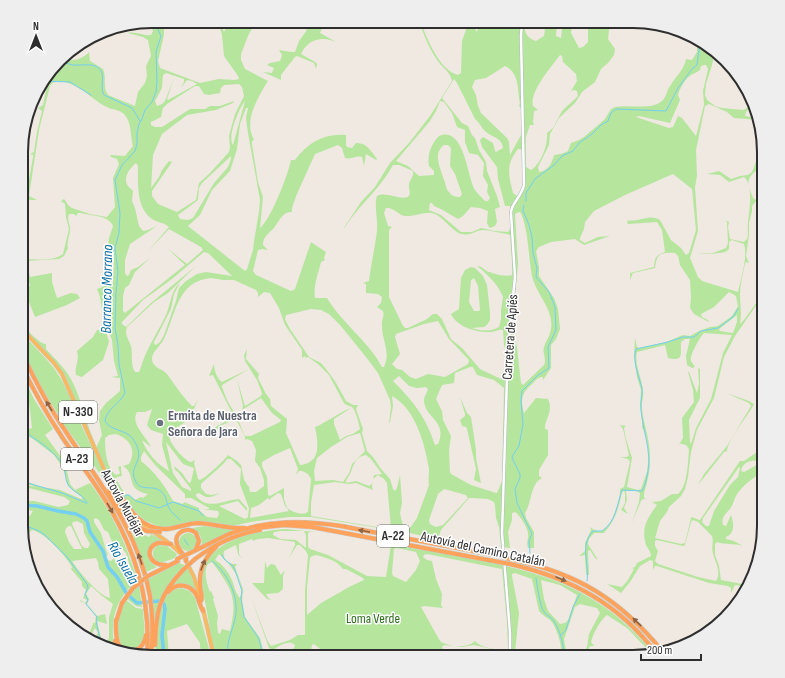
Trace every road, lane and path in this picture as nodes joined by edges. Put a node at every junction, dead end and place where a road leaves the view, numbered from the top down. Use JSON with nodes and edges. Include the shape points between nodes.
{"nodes":[{"id":1,"x":522,"y":28,"type":"edge"},
{"id":2,"x":28,"y":335,"type":"edge"},
{"id":3,"x":28,"y":365,"type":"edge"},
{"id":4,"x":28,"y":378,"type":"edge"},
{"id":5,"x":58,"y":431,"type":"junction"},
{"id":6,"x":73,"y":462,"type":"dead end"},
{"id":7,"x":106,"y":474,"type":"junction"},
{"id":8,"x":99,"y":479,"type":"junction"},
{"id":9,"x":89,"y":480,"type":"dead end"},
{"id":10,"x":97,"y":487,"type":"junction"},
{"id":11,"x":205,"y":524,"type":"junction"},
{"id":12,"x":254,"y":528,"type":"junction"},
{"id":13,"x":328,"y":529,"type":"junction"},
{"id":14,"x":228,"y":539,"type":"junction"},
{"id":15,"x":171,"y":544,"type":"junction"},
{"id":16,"x":192,"y":552,"type":"junction"},
{"id":17,"x":177,"y":560,"type":"junction"},
{"id":18,"x":186,"y":561,"type":"junction"},
{"id":19,"x":166,"y":565,"type":"junction"},
{"id":20,"x":148,"y":576,"type":"junction"},
{"id":21,"x":163,"y":596,"type":"junction"},
{"id":22,"x":201,"y":601,"type":"junction"},
{"id":23,"x":203,"y":610,"type":"junction"},
{"id":24,"x":147,"y":613,"type":"junction"},
{"id":25,"x":116,"y":620,"type":"junction"},
{"id":26,"x":116,"y":644,"type":"edge"},
{"id":27,"x":121,"y":646,"type":"edge"},
{"id":28,"x":659,"y":647,"type":"edge"},
{"id":29,"x":137,"y":649,"type":"edge"},
{"id":30,"x":652,"y":649,"type":"edge"},
{"id":31,"x":146,"y":650,"type":"edge"},
{"id":32,"x":152,"y":650,"type":"edge"},
{"id":33,"x":153,"y":650,"type":"edge"},
{"id":34,"x":212,"y":650,"type":"edge"},
{"id":35,"x":510,"y":650,"type":"edge"}],
"edges":[{"from":1,"to":35,"type":"street","name":"Carretera de Apiés","via":[[524,180],[523,191],[511,210],[515,277],[508,346],[502,533]]},
{"from":2,"to":7,"type":"highway","number":"N-330","via":[[62,374]]},
{"from":8,"to":3,"type":"highway","name":"Autovía Mudéjar","number":"A-23","one_way":true,"via":[[49,405]]},
{"from":4,"to":5,"type":"highway","name":"Autovía Mudéjar","number":"A-23"},
{"from":5,"to":6,"type":"highway","via":[[71,453]]},
{"from":5,"to":10,"type":"highway","name":"Autovía Mudéjar","number":"A-23"},
{"from":7,"to":11,"type":"highway","via":[[130,510],[151,526],[165,529]]},
{"from":7,"to":15,"type":"highway","number":"N-330","via":[[128,511]]},
{"from":8,"to":11,"type":"highway","bridge":true,"via":[[113,495],[124,515],[138,528],[160,532]]},
{"from":32,"to":8,"type":"highway","name":"Autovía Mudéjar","number":"A-23","one_way":true,"via":[[152,611],[141,562],[116,506]]},
{"from":9,"to":10,"type":"highway"},
{"from":10,"to":24,"type":"highway","name":"Autovía Mudéjar","number":"A-23","one_way":true,"via":[[127,541],[137,568]]},
{"from":11,"to":12,"type":"highway"},
{"from":12,"to":13,"type":"highway","name":"Autovía del Camino Catalán","number":"A-22","via":[[288,525]]},
{"from":12,"to":16,"type":"highway"},
{"from":28,"to":12,"type":"highway","name":"Autovía del Camino Catalán","number":"A-22","one_way":true,"bridge":true,"via":[[628,613],[598,592],[564,574],[540,566],[324,523],[286,521]]},
{"from":13,"to":14,"type":"highway","via":[[274,528]]},
{"from":13,"to":30,"type":"highway","name":"Autovía del Camino Catalán","number":"A-22","one_way":true,"bridge":true,"via":[[510,564],[554,576],[592,595],[622,617]]},
{"from":14,"to":21,"type":"highway","bridge":true,"via":[[195,559],[168,586]]},
{"from":22,"to":14,"type":"highway","one_way":true,"via":[[200,580],[203,564],[211,552]]},
{"from":15,"to":18,"type":"highway","number":"N-330"},
{"from":15,"to":19,"type":"highway","via":[[158,543],[152,546],[150,551],[154,562]]},
{"from":16,"to":17,"type":"highway","bridge":true},
{"from":16,"to":18,"type":"highway","via":[[199,542],[197,534],[190,530],[182,531],[177,543]]},
{"from":17,"to":19,"type":"highway"},
{"from":17,"to":20,"type":"highway"},
{"from":18,"to":22,"type":"highway","number":"N-330"},
{"from":19,"to":20,"type":"highway"},
{"from":20,"to":25,"type":"highway","bridge":true,"via":[[133,588],[122,603]]},
{"from":21,"to":23,"type":"highway","via":[[175,586],[188,587],[196,593]]},
{"from":21,"to":33,"type":"highway","via":[[157,616]]},
{"from":22,"to":23,"type":"highway","number":"N-330"},
{"from":23,"to":34,"type":"highway"},
{"from":24,"to":29,"type":"highway","via":[[144,643]]},
{"from":24,"to":31,"type":"highway","name":"Autovía Mudéjar","number":"A-23"},
{"from":25,"to":26,"type":"highway","via":[[114,632]]},
{"from":25,"to":27,"type":"highway","via":[[116,634]]}]}
